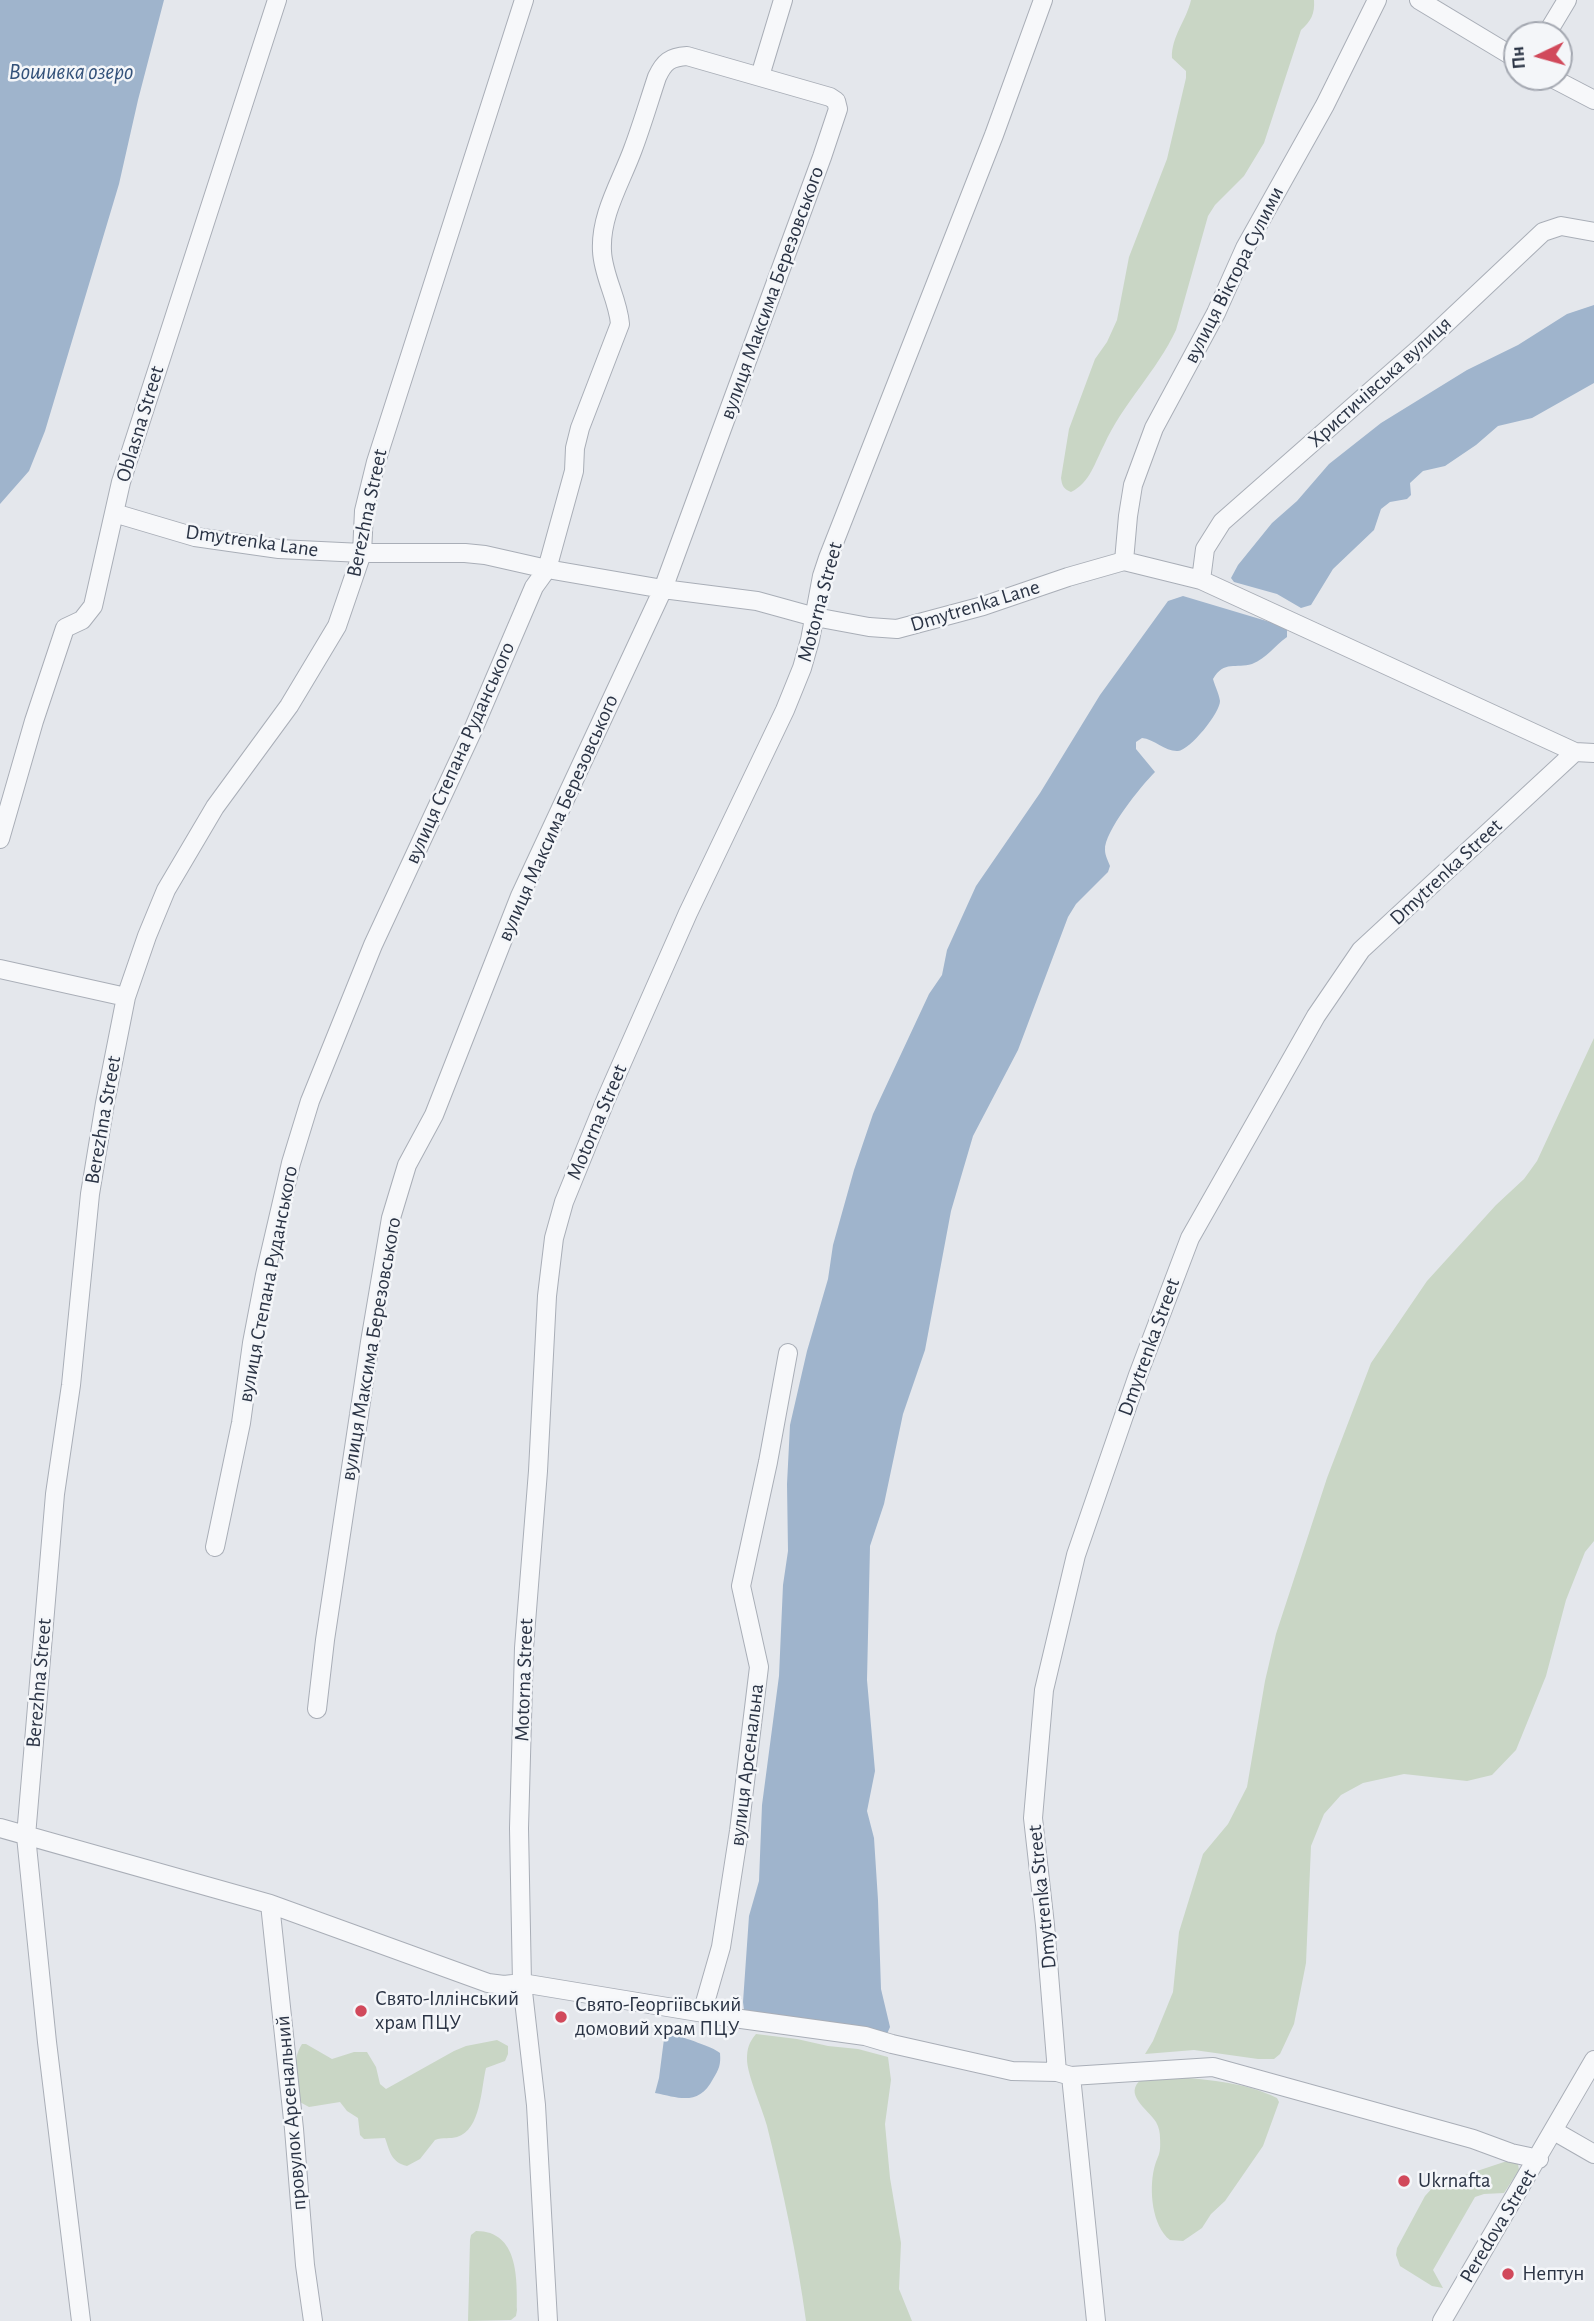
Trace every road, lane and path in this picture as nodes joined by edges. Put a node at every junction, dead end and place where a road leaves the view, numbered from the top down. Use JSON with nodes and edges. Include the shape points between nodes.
{"nodes":[{"id":1,"x":277,"y":0,"type":"edge"},
{"id":2,"x":524,"y":0,"type":"edge"},
{"id":3,"x":783,"y":0,"type":"edge"},
{"id":4,"x":1043,"y":0,"type":"edge"},
{"id":5,"x":1377,"y":0,"type":"edge"},
{"id":6,"x":1419,"y":0,"type":"edge"},
{"id":7,"x":1567,"y":0,"type":"edge"},
{"id":8,"x":1554,"y":21,"type":"edge"},
{"id":9,"x":1503,"y":51,"type":"edge"},
{"id":10,"x":760,"y":76,"type":"junction"},
{"id":11,"x":1573,"y":89,"type":"edge"},
{"id":12,"x":1594,"y":100,"type":"edge"},
{"id":13,"x":1594,"y":232,"type":"edge"},
{"id":14,"x":114,"y":513,"type":"junction"},
{"id":15,"x":362,"y":553,"type":"junction"},
{"id":16,"x":1124,"y":561,"type":"junction"},
{"id":17,"x":547,"y":569,"type":"junction"},
{"id":18,"x":1201,"y":580,"type":"junction"},
{"id":19,"x":663,"y":589,"type":"junction"},
{"id":20,"x":815,"y":617,"type":"junction"},
{"id":21,"x":1575,"y":752,"type":"junction"},
{"id":22,"x":1594,"y":753,"type":"edge"},
{"id":23,"x":0,"y":839,"type":"edge"},
{"id":24,"x":0,"y":969,"type":"edge"},
{"id":25,"x":126,"y":997,"type":"junction"},
{"id":26,"x":788,"y":1353,"type":"dead end"},
{"id":27,"x":215,"y":1547,"type":"dead end"},
{"id":28,"x":317,"y":1709,"type":"dead end"},
{"id":29,"x":0,"y":1828,"type":"edge"},
{"id":30,"x":26,"y":1836,"type":"junction"},
{"id":31,"x":270,"y":1904,"type":"junction"},
{"id":32,"x":522,"y":1983,"type":"junction"},
{"id":33,"x":702,"y":2013,"type":"junction"},
{"id":34,"x":1594,"y":2060,"type":"edge"},
{"id":35,"x":1064,"y":2074,"type":"junction"},
{"id":36,"x":1555,"y":2131,"type":"junction"},
{"id":37,"x":1594,"y":2154,"type":"edge"},
{"id":38,"x":1539,"y":2159,"type":"junction"},
{"id":39,"x":81,"y":2321,"type":"edge"},
{"id":40,"x":313,"y":2321,"type":"edge"},
{"id":41,"x":548,"y":2321,"type":"edge"},
{"id":42,"x":1096,"y":2321,"type":"edge"},
{"id":43,"x":1442,"y":2321,"type":"edge"}],
"edges":[{"from":1,"to":14,"type":"street","name":"Oblasna Street"},
{"from":2,"to":15,"type":"street","name":"Berezhna Street","via":[[376,462],[364,511]]},
{"from":3,"to":10,"type":"street"},
{"from":4,"to":20,"type":"street","name":"Motorna Street","via":[[828,558]]},
{"from":5,"to":16,"type":"street","name":"вулиця Віктора Сулими","via":[[1154,428],[1133,485]]},
{"from":6,"to":9,"type":"street"},
{"from":7,"to":8,"type":"street"},
{"from":10,"to":17,"type":"street","name":"вулиця Степана Руданського","via":[[687,56],[669,59],[657,77],[606,215],[602,251],[620,324],[580,428],[574,471]]},
{"from":10,"to":19,"type":"street","name":"вулиця Максима Березовського","via":[[830,97],[838,109]]},
{"from":11,"to":12,"type":"street"},
{"from":13,"to":18,"type":"street","name":"Христичівська вулиця","via":[[1561,226],[1543,232],[1222,522],[1205,549]]},
{"from":14,"to":15,"type":"street","name":"Dmytrenka Lane","via":[[195,537],[279,549]]},
{"from":14,"to":23,"type":"street","name":"Oblasna Street","via":[[93,606],[82,620],[65,628]]},
{"from":15,"to":17,"type":"street","name":"Dmytrenka Lane","via":[[465,552]]},
{"from":15,"to":25,"type":"street","name":"Berezhna Street","via":[[337,626],[289,706],[215,807],[166,890]]},
{"from":16,"to":18,"type":"street","name":"Dmytrenka Lane"},
{"from":16,"to":20,"type":"street","name":"Dmytrenka Lane","via":[[897,629]]},
{"from":17,"to":19,"type":"street","name":"Dmytrenka Lane"},
{"from":17,"to":27,"type":"street","name":"вулиця Степана Руданського","via":[[534,587],[373,945],[310,1101],[265,1275]]},
{"from":18,"to":21,"type":"street","name":"Dmytrenka Lane"},
{"from":19,"to":20,"type":"street","name":"Dmytrenka Lane","via":[[758,601]]},
{"from":19,"to":28,"type":"street","name":"вулиця Максима Березовського","via":[[520,896],[434,1115],[407,1165],[391,1217],[370,1342]]},
{"from":20,"to":32,"type":"street","name":"Motorna Street","via":[[785,710],[611,1087],[554,1238],[524,1648],[519,1828]]},
{"from":21,"to":22,"type":"street","name":"Dmytrenka Lane"},
{"from":21,"to":35,"type":"street","name":"Dmytrenka Street","via":[[1361,950],[1316,1016],[1190,1238],[1076,1555],[1044,1690],[1033,1818]]},
{"from":24,"to":25,"type":"street"},
{"from":25,"to":30,"type":"street","name":"Berezhna Street","via":[[90,1194],[55,1494]]},
{"from":26,"to":33,"type":"street","name":"вулиця Арсенальна","via":[[741,1586],[759,1668],[721,1947]]},
{"from":29,"to":30,"type":"street"},
{"from":30,"to":31,"type":"street"},
{"from":30,"to":39,"type":"street","name":"Berezhna Street"},
{"from":31,"to":32,"type":"street","via":[[488,1983]]},
{"from":31,"to":40,"type":"street","name":"провулок Арсенальний"},
{"from":32,"to":33,"type":"street"},
{"from":32,"to":41,"type":"street","name":"Motorna Street","via":[[536,2105]]},
{"from":33,"to":35,"type":"street","via":[[865,2036],[1012,2071]]},
{"from":34,"to":36,"type":"street","name":"Peredova Street"},
{"from":35,"to":38,"type":"street","via":[[1213,2067]]},
{"from":35,"to":42,"type":"street","name":"Dmytrenka Street"},
{"from":36,"to":37,"type":"street"},
{"from":36,"to":38,"type":"street","name":"Peredova Street"},
{"from":38,"to":43,"type":"street","name":"Peredova Street"}]}
